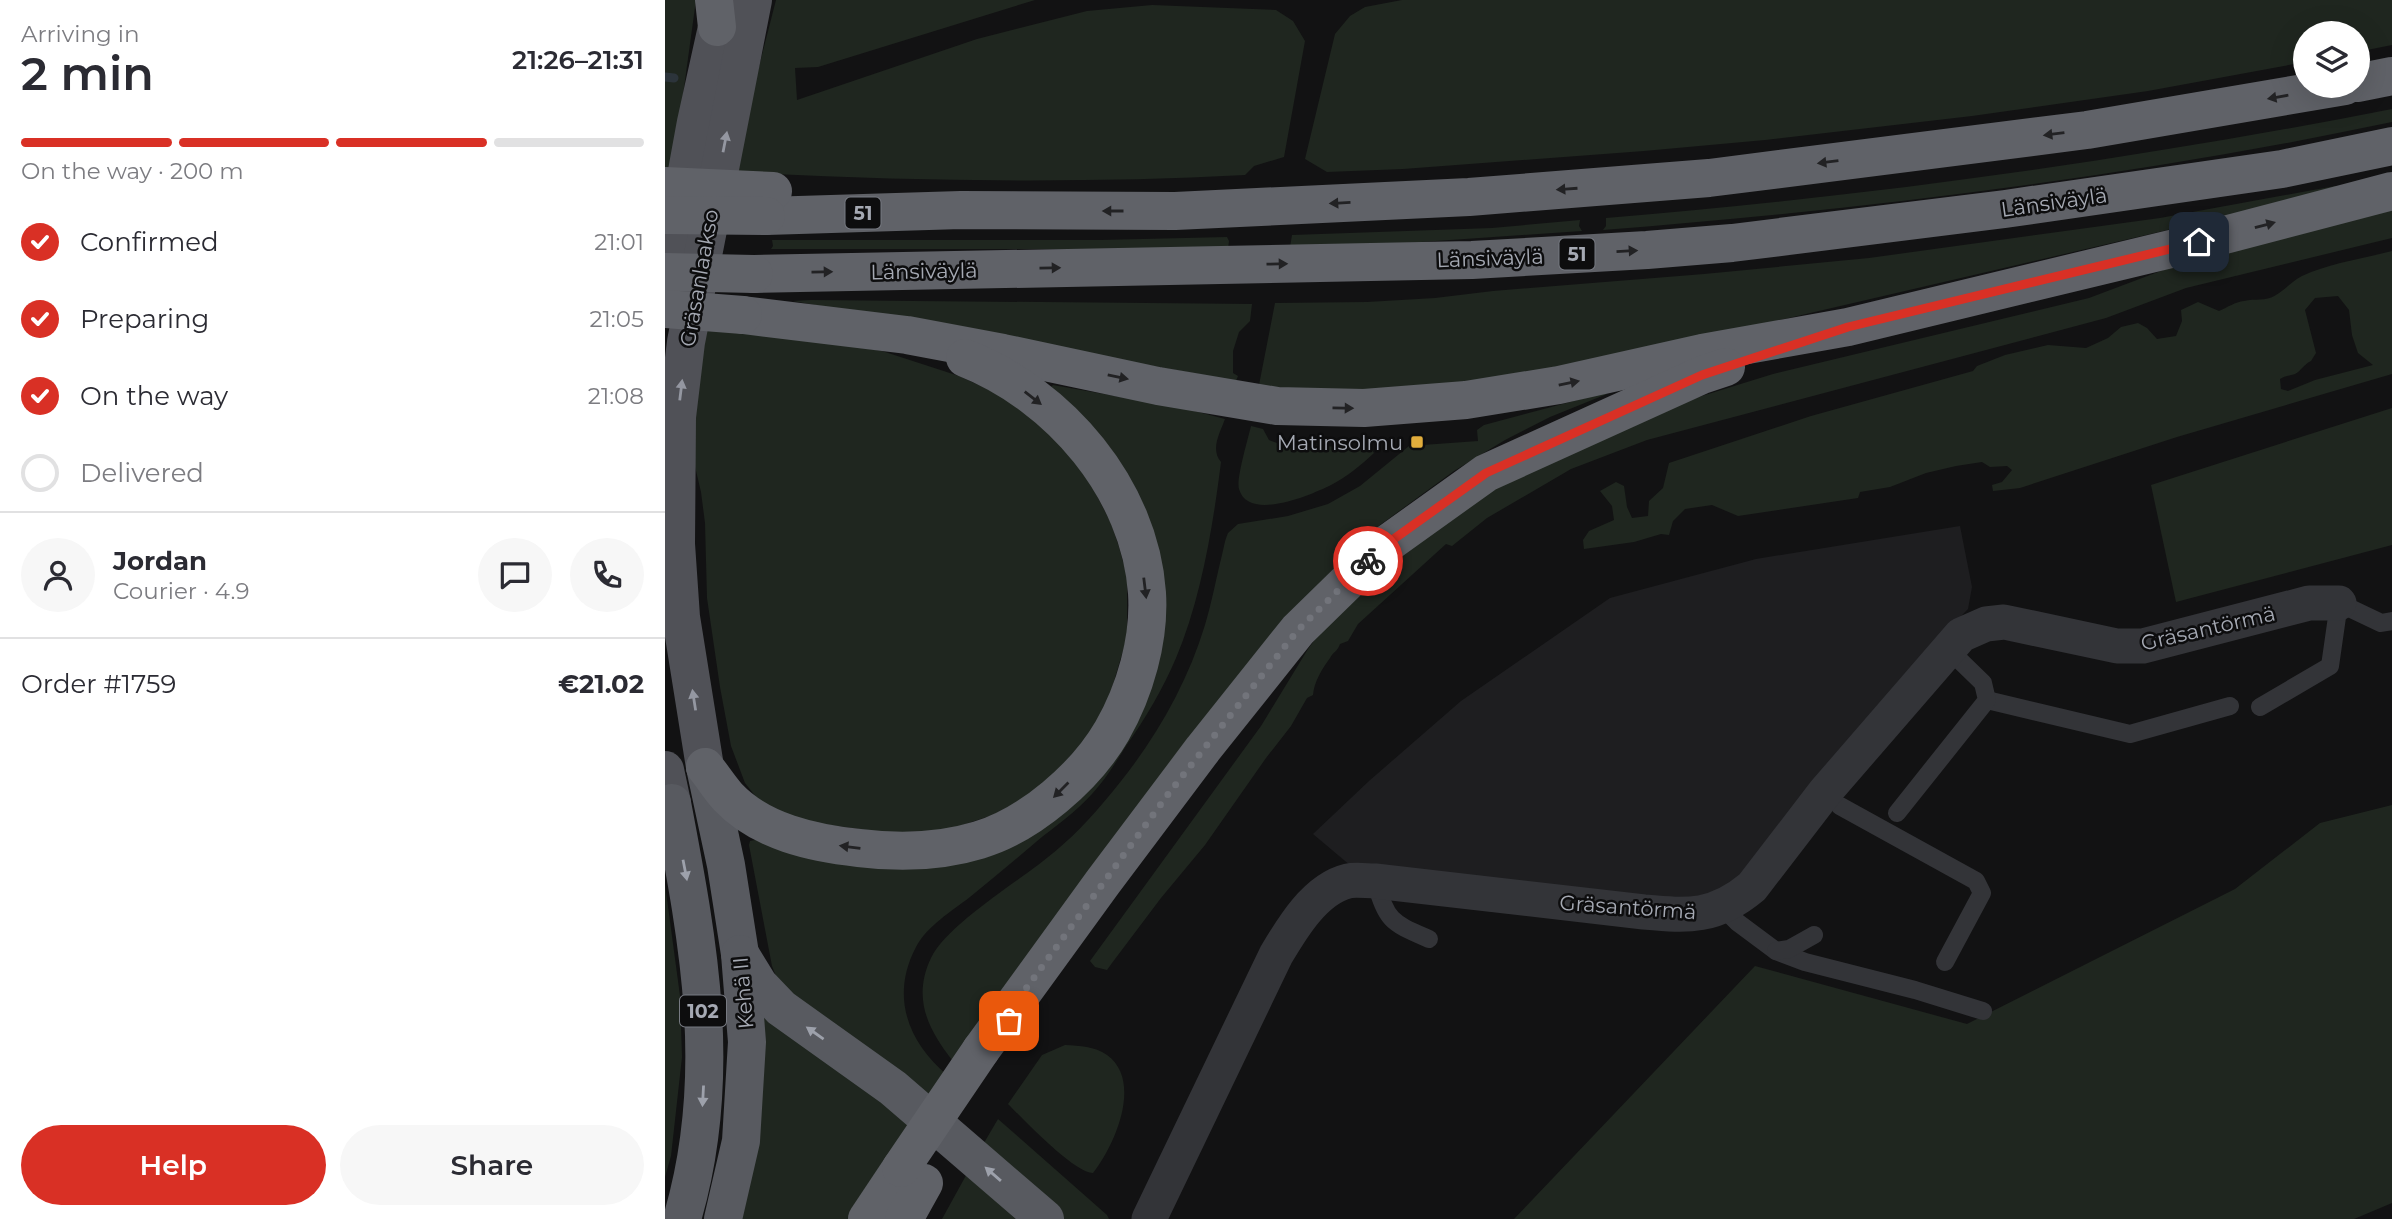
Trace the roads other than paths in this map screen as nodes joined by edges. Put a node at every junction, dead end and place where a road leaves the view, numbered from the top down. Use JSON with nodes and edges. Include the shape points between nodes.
{"nodes":[{"id":1,"x":754,"y":0,"type":"edge"},
{"id":2,"x":720,"y":9,"type":"edge"},
{"id":3,"x":2392,"y":76,"type":"edge"},
{"id":4,"x":2370,"y":80,"type":"edge"},
{"id":5,"x":2293,"y":95,"type":"edge"},
{"id":6,"x":2392,"y":146,"type":"edge"},
{"id":7,"x":665,"y":186,"type":"edge"},
{"id":8,"x":2392,"y":191,"type":"edge"},
{"id":9,"x":769,"y":203,"type":"junction"},
{"id":10,"x":665,"y":215,"type":"edge"},
{"id":11,"x":665,"y":272,"type":"edge"},
{"id":12,"x":665,"y":292,"type":"edge"},
{"id":13,"x":665,"y":309,"type":"edge"},
{"id":14,"x":1848,"y":327,"type":"junction"},
{"id":15,"x":907,"y":335,"type":"junction"},
{"id":16,"x":2339,"y":603,"type":"junction"},
{"id":17,"x":2392,"y":621,"type":"edge"},
{"id":18,"x":1947,"y":648,"type":"junction"},
{"id":19,"x":1987,"y":700,"type":"junction"},
{"id":20,"x":2230,"y":706,"type":"dead end"},
{"id":21,"x":2260,"y":706,"type":"dead end"},
{"id":22,"x":705,"y":768,"type":"junction"},
{"id":23,"x":669,"y":786,"type":"edge"},
{"id":24,"x":1840,"y":806,"type":"dead end"},
{"id":25,"x":1896,"y":813,"type":"dead end"},
{"id":26,"x":1375,"y":881,"type":"junction"},
{"id":27,"x":1722,"y":907,"type":"junction"},
{"id":28,"x":1814,"y":935,"type":"dead end"},
{"id":29,"x":1429,"y":939,"type":"dead end"},
{"id":30,"x":1776,"y":951,"type":"junction"},
{"id":31,"x":740,"y":954,"type":"junction"},
{"id":32,"x":1945,"y":962,"type":"dead end"},
{"id":33,"x":1983,"y":1011,"type":"dead end"},
{"id":34,"x":912,"y":1175,"type":"junction"},
{"id":35,"x":682,"y":1219,"type":"edge"},
{"id":36,"x":723,"y":1219,"type":"edge"},
{"id":37,"x":867,"y":1219,"type":"edge"},
{"id":38,"x":904,"y":1219,"type":"edge"},
{"id":39,"x":1045,"y":1219,"type":"edge"},
{"id":40,"x":1149,"y":1219,"type":"edge"}],
"edges":[{"from":22,"to":1,"type":"main road","name":"Gräsanlaakso","one_way":true,"via":[[681,617],[676,544],[677,417],[686,342]]},
{"from":2,"to":12,"type":"main road","name":"Gräsanlaakso"},
{"from":3,"to":4,"type":"highway"},
{"from":5,"to":9,"type":"highway","number":"51","one_way":true,"via":[[2087,130],[1709,178],[1469,197],[1175,211]]},
{"from":11,"to":6,"type":"highway","name":"Länsiväylä","number":"51","one_way":true,"bridge":true,"via":[[1472,260],[1647,250],[2005,209],[2282,169]]},
{"from":7,"to":9,"type":"highway","bridge":true},
{"from":14,"to":8,"type":"highway","one_way":true},
{"from":9,"to":10,"type":"highway","number":"51","bridge":true},
{"from":13,"to":15,"type":"highway","bridge":true},
{"from":15,"to":14,"type":"highway","one_way":true,"via":[[1277,406],[1364,408],[1466,400],[1559,385]]},
{"from":14,"to":34,"type":"highway","bridge":true,"via":[[1702,375],[1486,473],[1384,546],[1298,630],[1169,793],[1017,1001]]},
{"from":15,"to":22,"type":"highway","one_way":true,"via":[[985,365],[1033,396],[1098,461],[1122,501],[1138,546],[1147,593],[1145,634],[1132,689],[1112,732],[1054,797],[1021,822],[981,839],[939,849],[889,852],[788,834],[750,816]]},
{"from":16,"to":17,"type":"lane","via":[[2381,623]]},
{"from":16,"to":18,"type":"street","name":"Gräsantörmä","via":[[2309,603],[2143,646],[2117,646],[2004,622],[1961,635]]},
{"from":16,"to":21,"type":"lane","via":[[2330,666]]},
{"from":18,"to":19,"type":"lane","via":[[1983,683]]},
{"from":18,"to":27,"type":"street","name":"Gräsantörmä","via":[[1752,887]]},
{"from":19,"to":20,"type":"lane","via":[[2130,734]]},
{"from":19,"to":25,"type":"lane"},
{"from":22,"to":31,"type":"highway","name":"Kehä II","number":"102"},
{"from":23,"to":35,"type":"highway","name":"Kehä II","number":"102","one_way":true,"via":[[692,909],[706,1048],[702,1128]]},
{"from":24,"to":32,"type":"lane","via":[[1976,881],[1982,893]]},
{"from":26,"to":27,"type":"street","name":"Gräsantörmä","via":[[1679,915]]},
{"from":26,"to":29,"type":"lane","via":[[1389,918]]},
{"from":26,"to":40,"type":"street","name":"Gräsantörmä","via":[[1348,881],[1329,890],[1300,916],[1276,955]]},
{"from":27,"to":30,"type":"lane"},
{"from":28,"to":30,"type":"lane"},
{"from":30,"to":33,"type":"lane"},
{"from":31,"to":36,"type":"highway","name":"Kehä II","number":"102","via":[[747,1042],[741,1141]]},
{"from":39,"to":31,"type":"highway","one_way":true,"via":[[893,1088],[781,1008],[759,985]]},
{"from":34,"to":37,"type":"highway"},
{"from":34,"to":38,"type":"highway"}]}
